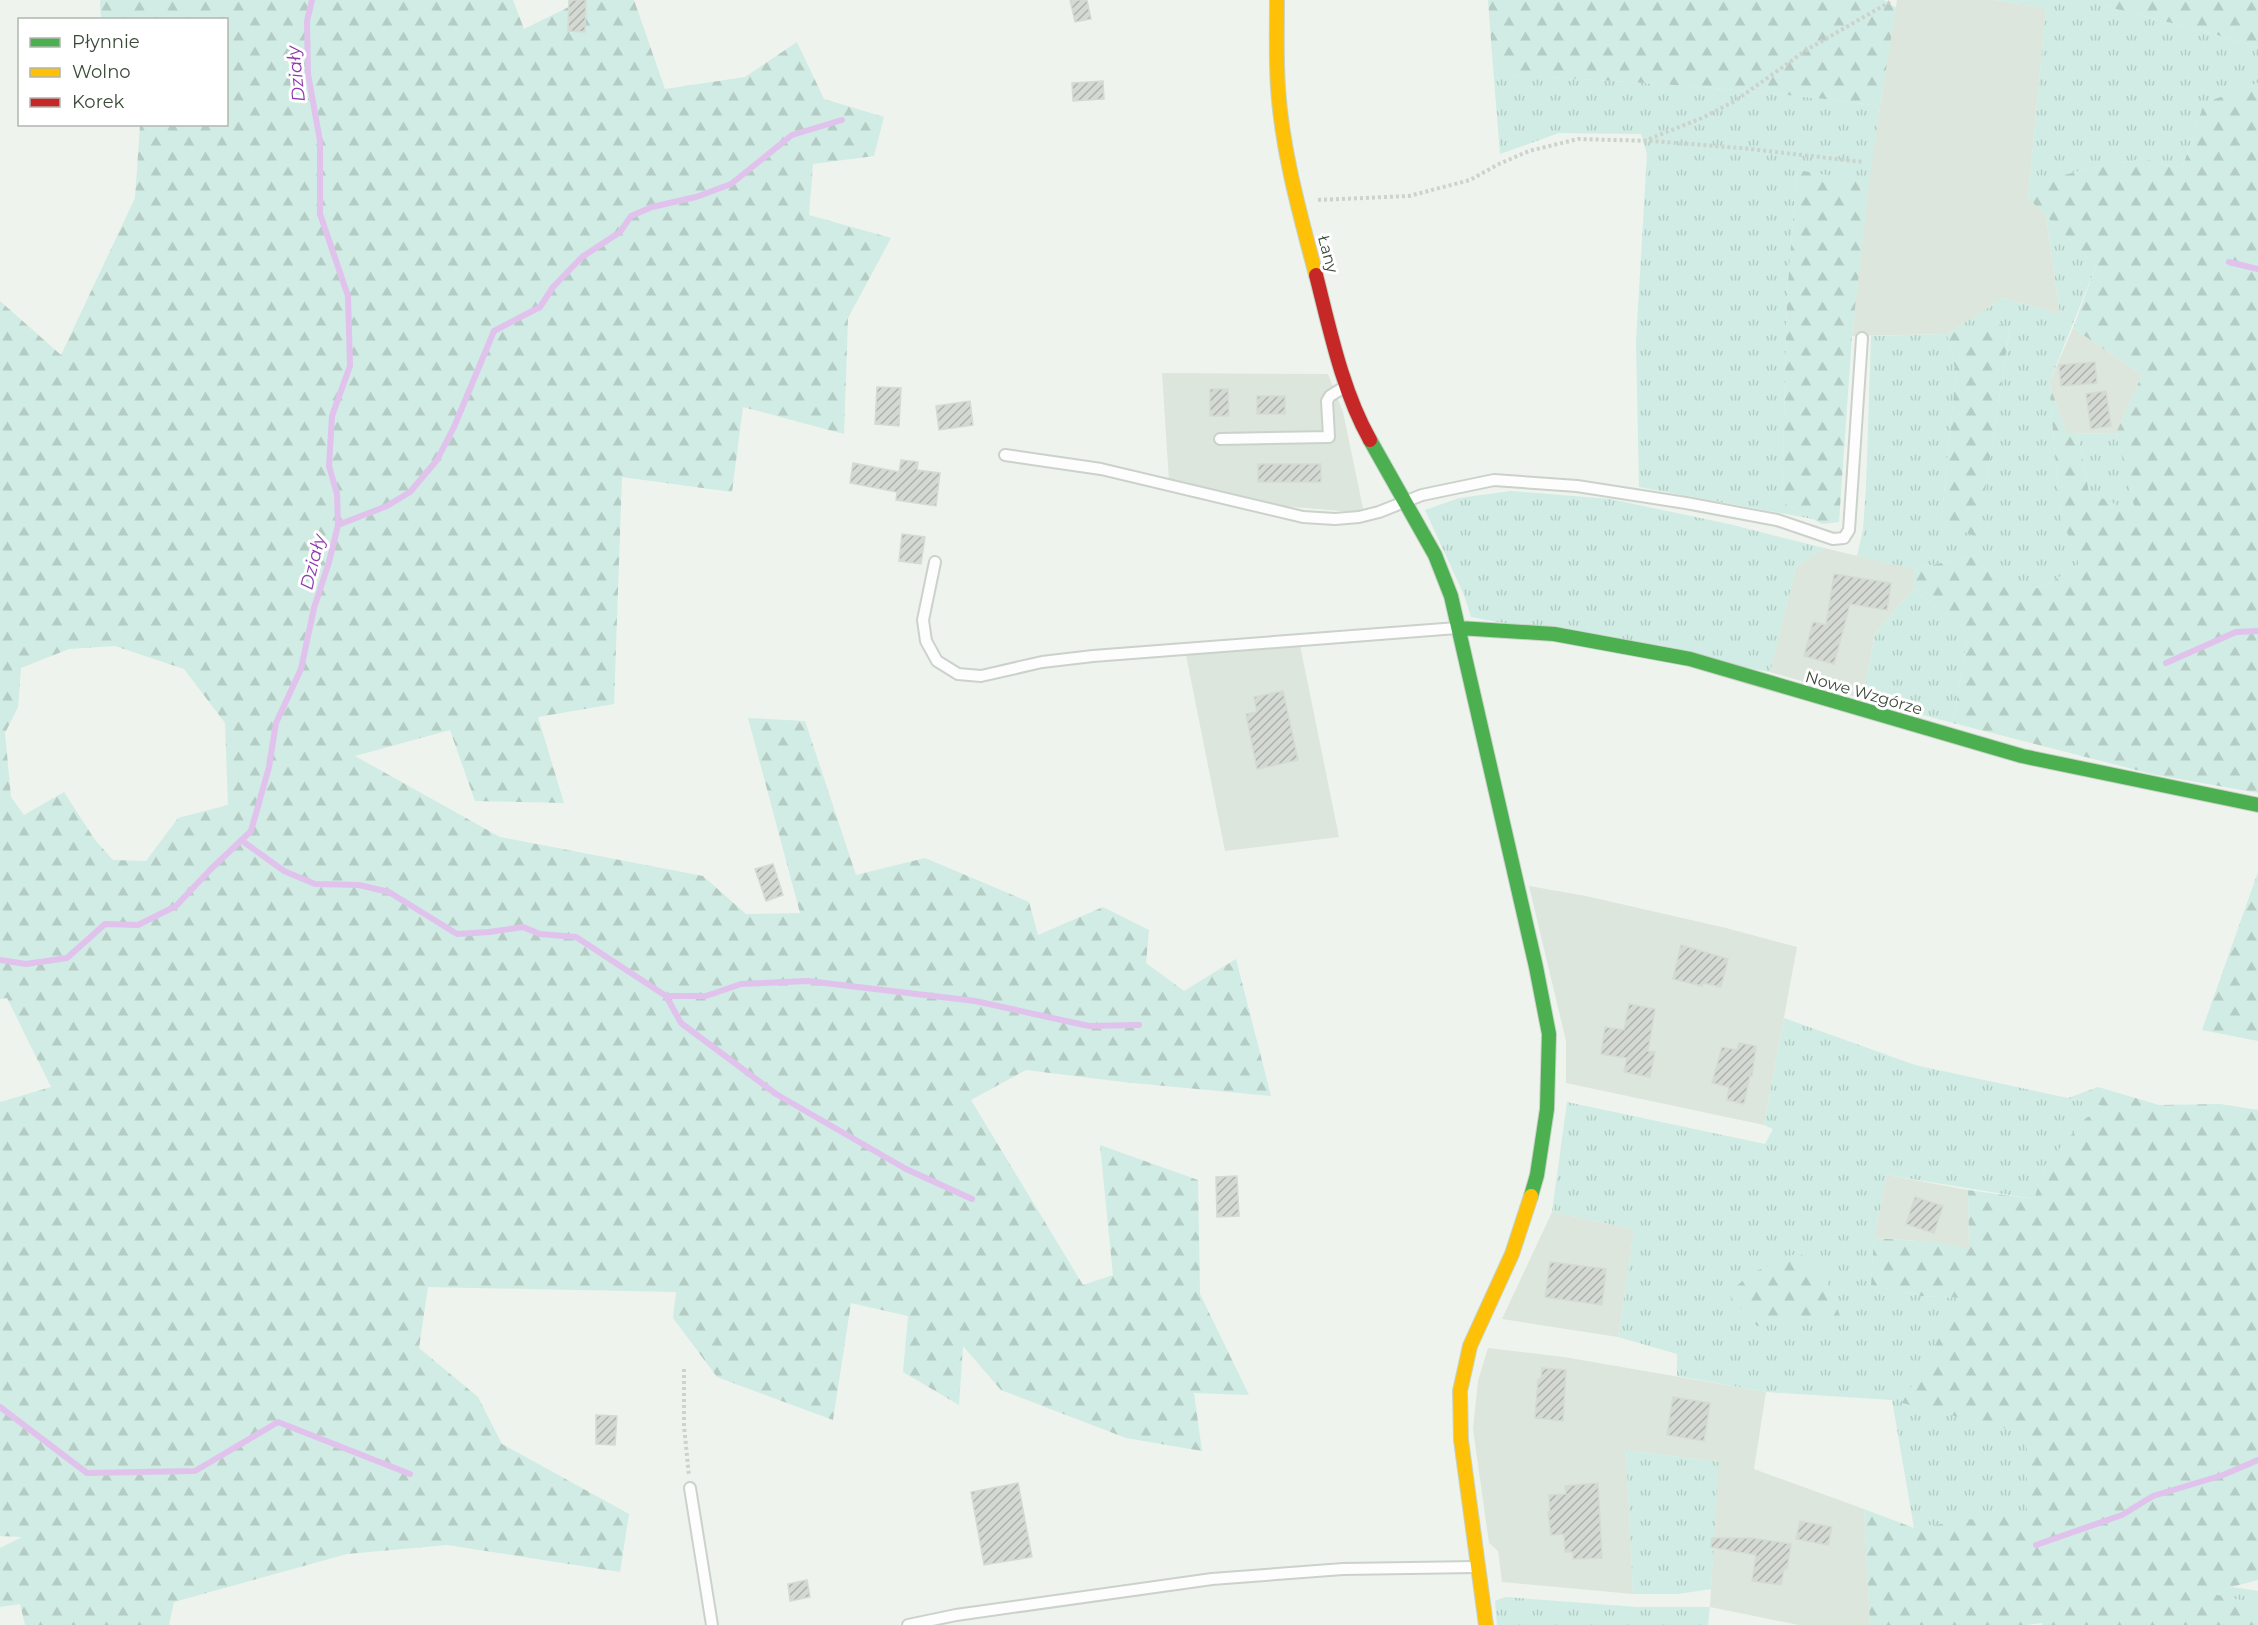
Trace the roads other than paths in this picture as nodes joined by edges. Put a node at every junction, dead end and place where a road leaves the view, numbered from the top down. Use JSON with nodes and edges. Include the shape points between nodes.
{"nodes":[{"id":1,"x":1277,"y":0,"type":"edge"},
{"id":2,"x":1862,"y":338,"type":"dead end"},
{"id":3,"x":1347,"y":386,"type":"junction"},
{"id":4,"x":1220,"y":439,"type":"dead end"},
{"id":5,"x":1005,"y":455,"type":"dead end"},
{"id":6,"x":1406,"y":501,"type":"junction"},
{"id":7,"x":935,"y":562,"type":"dead end"},
{"id":8,"x":1459,"y":628,"type":"junction"},
{"id":9,"x":2258,"y":805,"type":"edge"},
{"id":10,"x":690,"y":1488,"type":"road end"},
{"id":11,"x":1479,"y":1567,"type":"junction"},
{"id":12,"x":712,"y":1625,"type":"edge"},
{"id":13,"x":908,"y":1625,"type":"edge"},
{"id":14,"x":1486,"y":1625,"type":"edge"}],
"edges":[{"from":1,"to":3,"type":"street","name":"Łany","via":[[1278,89],[1297,203]]},
{"from":2,"to":6,"type":"lane","via":[[1849,530],[1844,538],[1833,539],[1777,520],[1577,486],[1494,480]]},
{"from":3,"to":4,"type":"lane","via":[[1327,401],[1329,437]]},
{"from":3,"to":6,"type":"street","name":"Łany","via":[[1361,423]]},
{"from":5,"to":6,"type":"lane","via":[[1101,469],[1303,517],[1359,517]]},
{"from":6,"to":8,"type":"street","name":"Łany","via":[[1435,555]]},
{"from":7,"to":8,"type":"lane","via":[[923,620],[926,641],[937,661],[958,674],[981,676],[1042,662],[1093,656]]},
{"from":8,"to":9,"type":"street","name":"Nowe Wzgórze","via":[[1554,634],[1690,659],[2022,756]]},
{"from":8,"to":11,"type":"street","name":"Łany","via":[[1549,1034],[1547,1109],[1537,1175],[1512,1254],[1470,1346],[1460,1391],[1461,1440]]},
{"from":10,"to":12,"type":"lane"},
{"from":11,"to":13,"type":"lane","via":[[1343,1569],[1212,1580]]},
{"from":11,"to":14,"type":"street","name":"Łany"}]}
